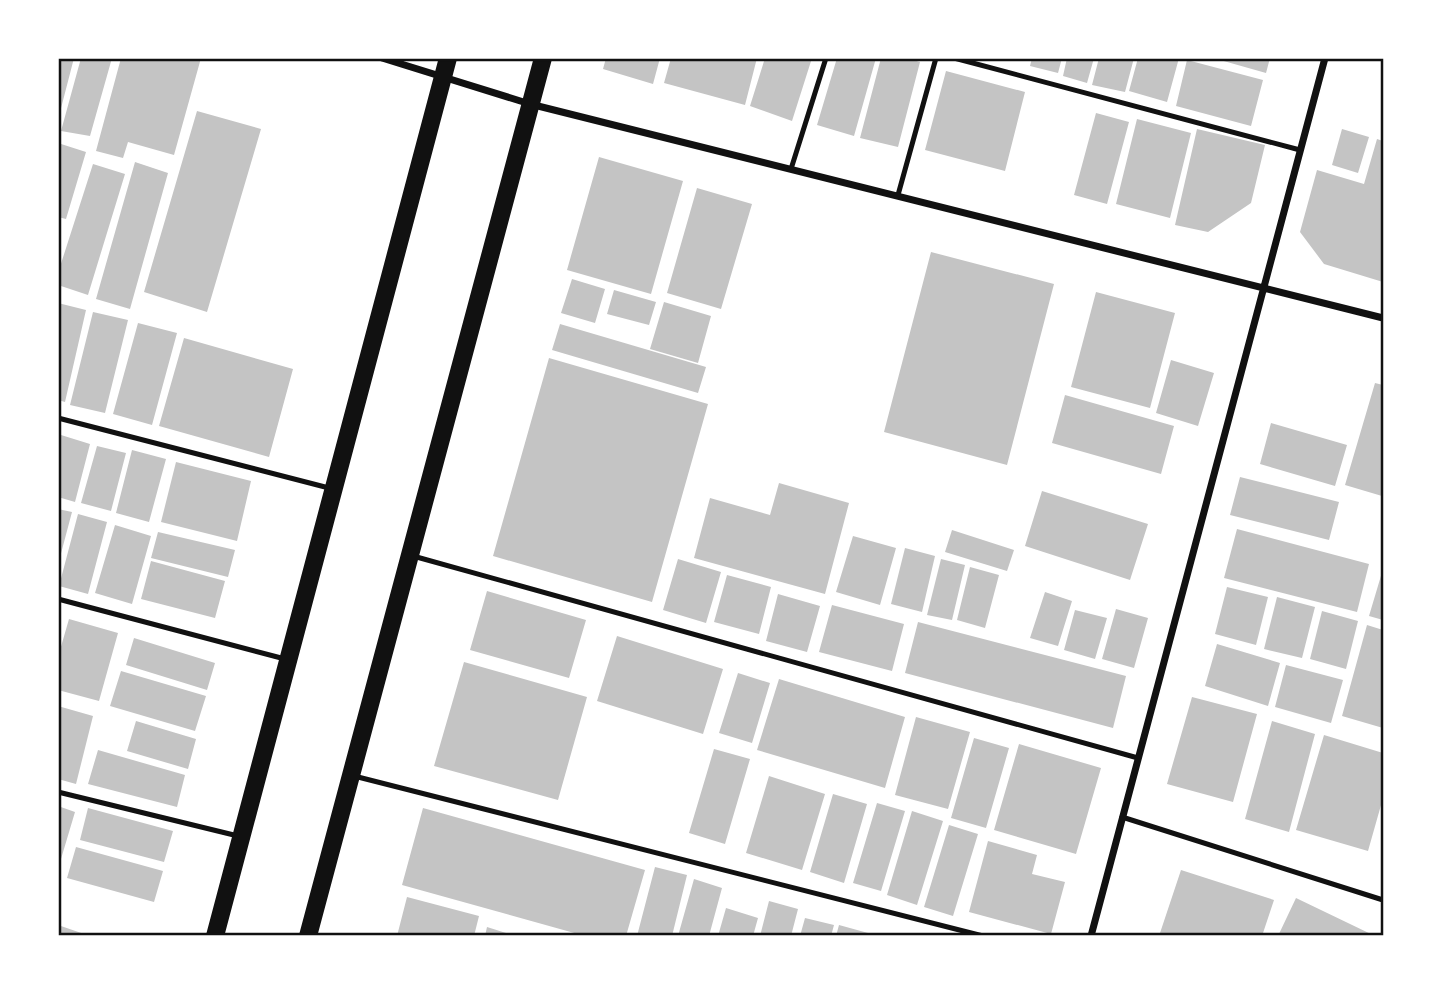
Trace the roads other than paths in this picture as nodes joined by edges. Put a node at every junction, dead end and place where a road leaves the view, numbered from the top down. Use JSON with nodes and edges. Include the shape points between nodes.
{"nodes":[{"id":1,"x":382,"y":58,"type":"edge"},
{"id":2,"x":543,"y":58,"type":"edge"},
{"id":3,"x":826,"y":58,"type":"edge"},
{"id":4,"x":936,"y":58,"type":"edge"},
{"id":5,"x":954,"y":58,"type":"edge"},
{"id":6,"x":1325,"y":58,"type":"edge"},
{"id":7,"x":446,"y":67,"type":"edge"},
{"id":8,"x":530,"y":104,"type":"junction"},
{"id":9,"x":1300,"y":150,"type":"junction"},
{"id":10,"x":791,"y":169,"type":"junction"},
{"id":11,"x":898,"y":195,"type":"junction"},
{"id":12,"x":1263,"y":287,"type":"junction"},
{"id":13,"x":1383,"y":318,"type":"edge"},
{"id":14,"x":58,"y":418,"type":"edge"},
{"id":15,"x":333,"y":489,"type":"junction"},
{"id":16,"x":410,"y":555,"type":"junction"},
{"id":17,"x":58,"y":599,"type":"edge"},
{"id":18,"x":289,"y":660,"type":"junction"},
{"id":19,"x":1138,"y":758,"type":"junction"},
{"id":20,"x":351,"y":775,"type":"junction"},
{"id":21,"x":58,"y":792,"type":"edge"},
{"id":22,"x":1122,"y":817,"type":"junction"},
{"id":23,"x":242,"y":837,"type":"junction"},
{"id":24,"x":1383,"y":900,"type":"edge"},
{"id":25,"x":215,"y":936,"type":"edge"},
{"id":26,"x":308,"y":936,"type":"edge"},
{"id":27,"x":983,"y":936,"type":"edge"},
{"id":28,"x":1091,"y":936,"type":"edge"}],
"edges":[{"from":1,"to":7,"type":"street"},
{"from":2,"to":8,"type":"main road"},
{"from":3,"to":10,"type":"lane"},
{"from":4,"to":11,"type":"lane"},
{"from":5,"to":9,"type":"lane"},
{"from":6,"to":9,"type":"street"},
{"from":7,"to":8,"type":"street"},
{"from":7,"to":15,"type":"main road"},
{"from":8,"to":10,"type":"street"},
{"from":8,"to":16,"type":"main road"},
{"from":9,"to":12,"type":"street"},
{"from":10,"to":11,"type":"street"},
{"from":11,"to":12,"type":"street"},
{"from":12,"to":13,"type":"street"},
{"from":12,"to":19,"type":"street"},
{"from":14,"to":15,"type":"lane"},
{"from":15,"to":18,"type":"main road"},
{"from":16,"to":19,"type":"lane"},
{"from":16,"to":20,"type":"main road"},
{"from":17,"to":18,"type":"lane"},
{"from":18,"to":23,"type":"main road"},
{"from":19,"to":22,"type":"street"},
{"from":20,"to":26,"type":"main road"},
{"from":20,"to":27,"type":"lane"},
{"from":21,"to":23,"type":"lane"},
{"from":22,"to":24,"type":"lane"},
{"from":22,"to":28,"type":"street"},
{"from":23,"to":25,"type":"main road"}]}
